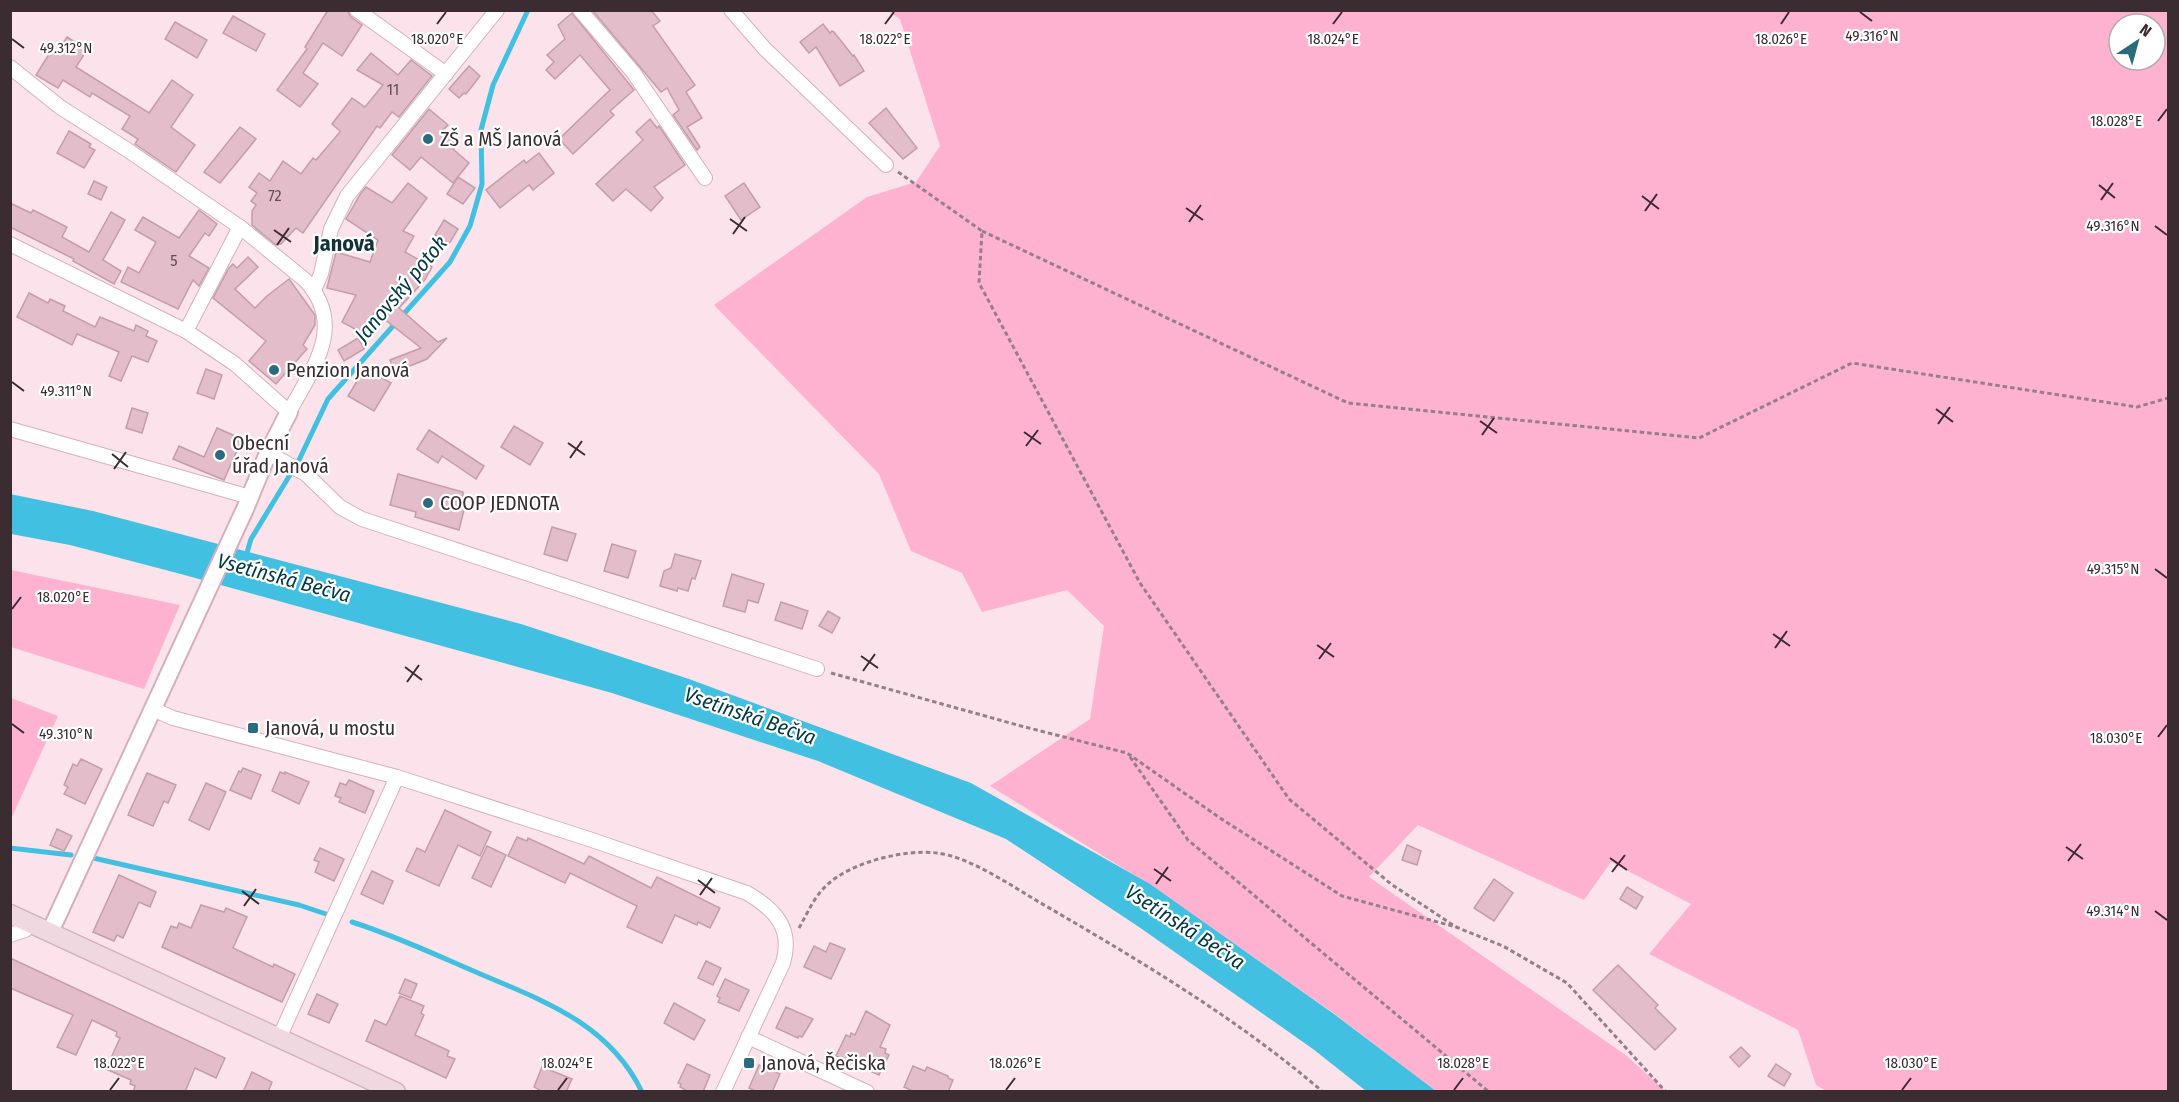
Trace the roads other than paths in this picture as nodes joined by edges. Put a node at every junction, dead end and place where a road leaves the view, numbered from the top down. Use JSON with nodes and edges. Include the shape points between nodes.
{"nodes":[{"id":1,"x":357,"y":10,"type":"edge"},
{"id":2,"x":497,"y":10,"type":"edge"},
{"id":3,"x":580,"y":10,"type":"edge"},
{"id":4,"x":731,"y":10,"type":"edge"},
{"id":5,"x":10,"y":67,"type":"edge"},
{"id":6,"x":446,"y":74,"type":"junction"},
{"id":7,"x":886,"y":165,"type":"road end"},
{"id":8,"x":705,"y":178,"type":"dead end"},
{"id":9,"x":240,"y":227,"type":"junction"},
{"id":10,"x":10,"y":244,"type":"edge"},
{"id":11,"x":314,"y":290,"type":"junction"},
{"id":12,"x":186,"y":331,"type":"junction"},
{"id":13,"x":289,"y":412,"type":"junction"},
{"id":14,"x":10,"y":429,"type":"edge"},
{"id":15,"x":268,"y":453,"type":"junction"},
{"id":16,"x":248,"y":503,"type":"junction"},
{"id":17,"x":817,"y":669,"type":"road end"},
{"id":18,"x":155,"y":703,"type":"junction"},
{"id":19,"x":396,"y":777,"type":"junction"},
{"id":20,"x":10,"y":914,"type":"edge"},
{"id":21,"x":32,"y":924,"type":"junction"},
{"id":22,"x":50,"y":932,"type":"junction"},
{"id":23,"x":10,"y":935,"type":"edge"},
{"id":24,"x":748,"y":1037,"type":"junction"},
{"id":25,"x":279,"y":1038,"type":"junction"},
{"id":26,"x":396,"y":1092,"type":"edge"},
{"id":27,"x":723,"y":1092,"type":"edge"},
{"id":28,"x":867,"y":1092,"type":"edge"}],
"edges":[{"from":1,"to":6,"type":"street"},
{"from":2,"to":6,"type":"street"},
{"from":3,"to":8,"type":"street","via":[[633,72]]},
{"from":4,"to":7,"type":"street","via":[[765,49]]},
{"from":5,"to":9,"type":"street","via":[[60,107]]},
{"from":6,"to":11,"type":"street","via":[[346,196],[331,229]]},
{"from":9,"to":11,"type":"street"},
{"from":9,"to":12,"type":"street"},
{"from":10,"to":12,"type":"street"},
{"from":11,"to":13,"type":"street","via":[[325,312],[326,333]]},
{"from":12,"to":13,"type":"street","via":[[235,364]]},
{"from":13,"to":15,"type":"street"},
{"from":14,"to":16,"type":"street"},
{"from":15,"to":16,"type":"street"},
{"from":15,"to":17,"type":"street","via":[[306,474],[340,507],[362,519]]},
{"from":16,"to":18,"type":"street"},
{"from":18,"to":19,"type":"street","via":[[173,718]]},
{"from":18,"to":22,"type":"street"},
{"from":19,"to":24,"type":"street","via":[[589,839],[747,893],[759,901],[776,918],[787,939],[783,963]]},
{"from":19,"to":25,"type":"street"},
{"from":20,"to":21,"type":"main road"},
{"from":21,"to":22,"type":"main road"},
{"from":21,"to":23,"type":"street"},
{"from":22,"to":25,"type":"main road"},
{"from":24,"to":27,"type":"street"},
{"from":24,"to":28,"type":"street"},
{"from":25,"to":26,"type":"main road"}]}
